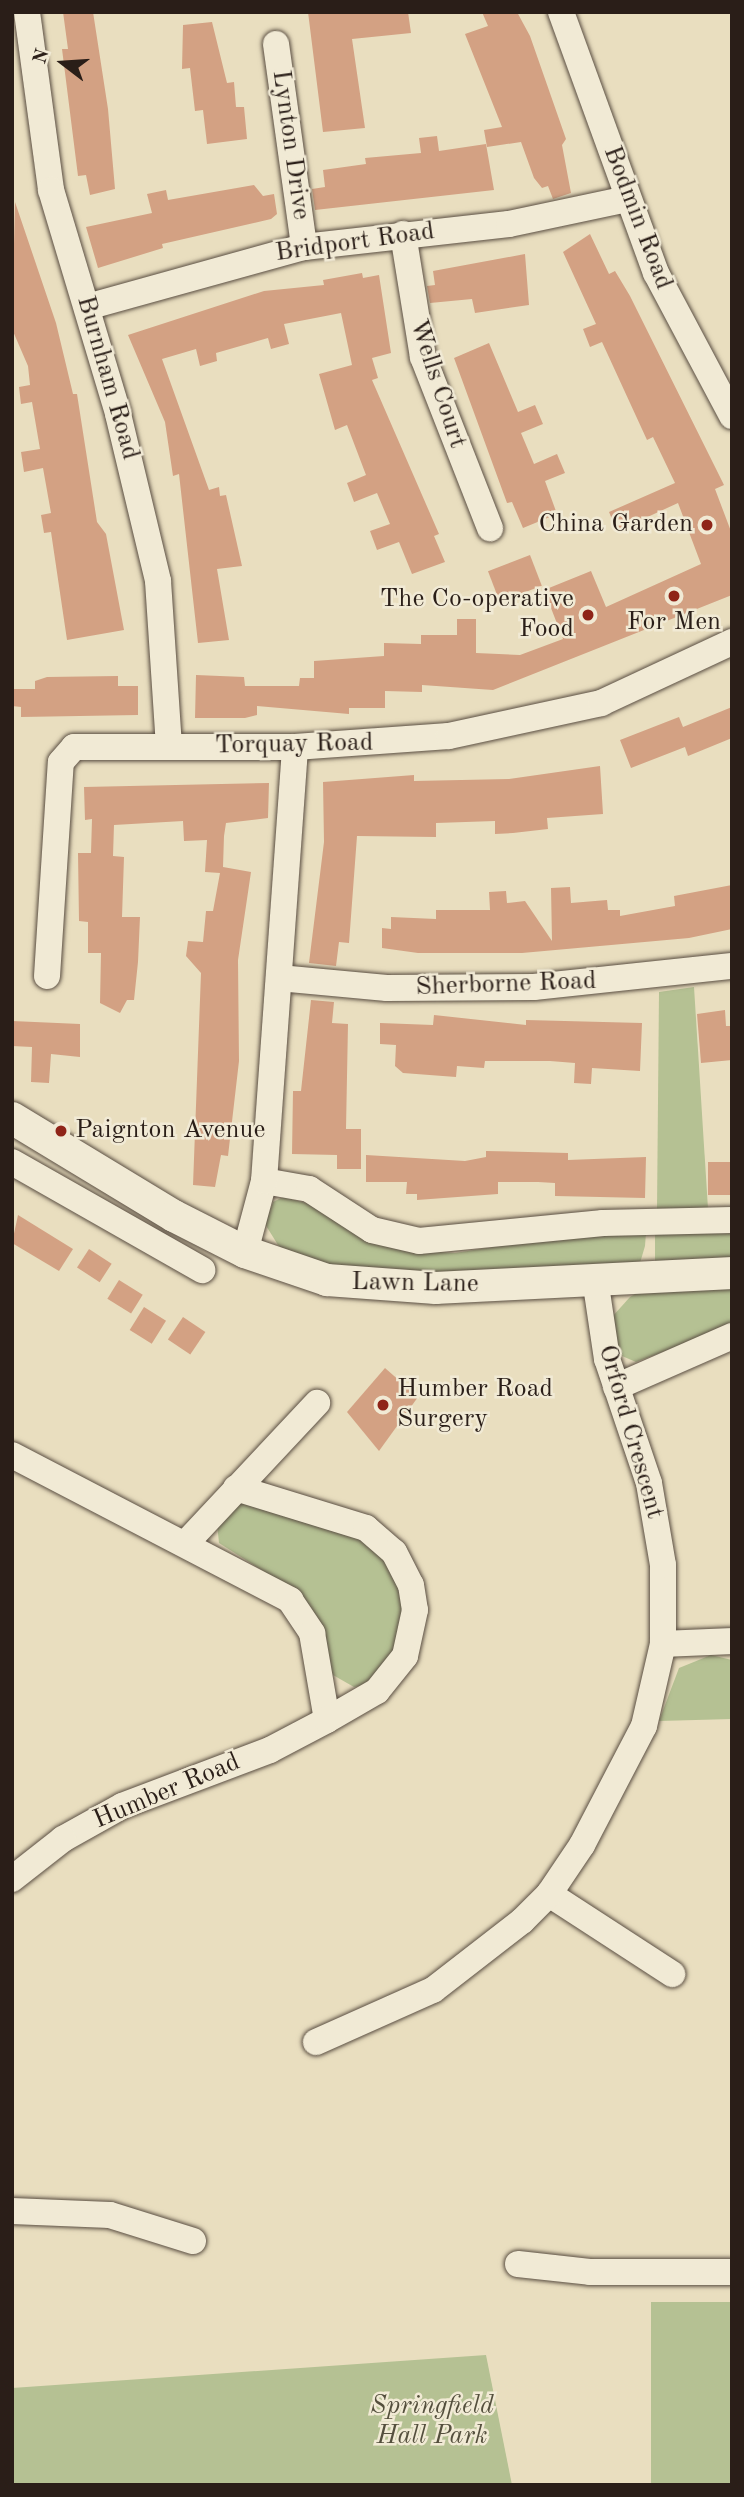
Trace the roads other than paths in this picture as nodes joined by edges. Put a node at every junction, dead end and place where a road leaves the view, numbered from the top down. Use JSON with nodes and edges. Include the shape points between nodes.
{"nodes":[{"id":1,"x":27,"y":12,"type":"edge"},
{"id":2,"x":561,"y":12,"type":"edge"},
{"id":3,"x":276,"y":44,"type":"dead end"},
{"id":4,"x":628,"y":199,"type":"junction"},
{"id":5,"x":403,"y":234,"type":"junction"},
{"id":6,"x":304,"y":247,"type":"junction"},
{"id":7,"x":88,"y":307,"type":"junction"},
{"id":8,"x":732,"y":416,"type":"edge"},
{"id":9,"x":490,"y":528,"type":"dead end"},
{"id":10,"x":732,"y":642,"type":"edge"},
{"id":11,"x":169,"y":746,"type":"junction"},
{"id":12,"x":295,"y":747,"type":"junction"},
{"id":13,"x":732,"y":966,"type":"edge"},
{"id":14,"x":47,"y":976,"type":"dead end"},
{"id":15,"x":279,"y":978,"type":"junction"},
{"id":16,"x":12,"y":1118,"type":"edge"},
{"id":17,"x":12,"y":1162,"type":"edge"},
{"id":18,"x":264,"y":1181,"type":"junction"},
{"id":19,"x":732,"y":1220,"type":"edge"},
{"id":20,"x":245,"y":1252,"type":"junction"},
{"id":21,"x":202,"y":1270,"type":"dead end"},
{"id":22,"x":732,"y":1273,"type":"edge"},
{"id":23,"x":595,"y":1279,"type":"junction"},
{"id":24,"x":732,"y":1336,"type":"edge"},
{"id":25,"x":617,"y":1387,"type":"junction"},
{"id":26,"x":317,"y":1403,"type":"dead end"},
{"id":27,"x":12,"y":1455,"type":"edge"},
{"id":28,"x":236,"y":1488,"type":"junction"},
{"id":29,"x":186,"y":1543,"type":"junction"},
{"id":30,"x":732,"y":1641,"type":"edge"},
{"id":31,"x":663,"y":1644,"type":"junction"},
{"id":32,"x":327,"y":1720,"type":"junction"},
{"id":33,"x":13,"y":1877,"type":"edge"},
{"id":34,"x":549,"y":1894,"type":"junction"},
{"id":35,"x":672,"y":1974,"type":"dead end"},
{"id":36,"x":316,"y":2042,"type":"dead end"},
{"id":37,"x":12,"y":2211,"type":"edge"},
{"id":38,"x":193,"y":2241,"type":"dead end"},
{"id":39,"x":518,"y":2264,"type":"dead end"},
{"id":40,"x":732,"y":2272,"type":"edge"}],
"edges":[{"from":1,"to":7,"type":"street","name":"Burnham Road","via":[[51,190]]},
{"from":2,"to":4,"type":"street","name":"Bodmin Road"},
{"from":3,"to":6,"type":"street","name":"Lynton Drive"},
{"from":4,"to":5,"type":"street","name":"Bridport Road","via":[[509,224]]},
{"from":4,"to":8,"type":"street","name":"Bodmin Road","via":[[688,341]]},
{"from":5,"to":6,"type":"street","name":"Bridport Road"},
{"from":5,"to":9,"type":"street","name":"Wells Court","via":[[424,357]]},
{"from":6,"to":7,"type":"street","name":"Bridport Road"},
{"from":7,"to":11,"type":"street","name":"Burnham Road","via":[[144,509],[158,581]]},
{"from":10,"to":12,"type":"street","name":"Torquay Road","via":[[621,697],[572,712],[406,741]]},
{"from":11,"to":12,"type":"street","name":"Torquay Road"},
{"from":11,"to":14,"type":"street","name":"Torquay Road","via":[[86,745],[74,747],[61,762]]},
{"from":12,"to":15,"type":"street"},
{"from":13,"to":15,"type":"street","name":"Sherborne Road","via":[[534,988],[387,988]]},
{"from":15,"to":18,"type":"street"},
{"from":16,"to":20,"type":"street","name":"Lawn Lane"},
{"from":17,"to":21,"type":"street"},
{"from":18,"to":19,"type":"street","name":"Lawn Lane","via":[[309,1189],[372,1230],[419,1241],[603,1223]]},
{"from":18,"to":20,"type":"street"},
{"from":20,"to":23,"type":"street","name":"Lawn Lane","via":[[327,1280],[392,1289]]},
{"from":22,"to":23,"type":"street","name":"Lawn Lane"},
{"from":23,"to":25,"type":"street","name":"Orford Crescent","via":[[598,1315]]},
{"from":24,"to":25,"type":"street"},
{"from":25,"to":31,"type":"street","name":"Orford Crescent","via":[[658,1524]]},
{"from":26,"to":28,"type":"street"},
{"from":27,"to":29,"type":"street"},
{"from":28,"to":29,"type":"street"},
{"from":28,"to":32,"type":"street","name":"Humber Road","via":[[366,1528],[394,1552],[411,1585],[415,1610],[405,1656],[377,1690]]},
{"from":29,"to":32,"type":"street","via":[[263,1582],[298,1609],[314,1640]]},
{"from":30,"to":31,"type":"street"},
{"from":31,"to":34,"type":"street","name":"Orford Crescent","via":[[652,1698],[631,1755]]},
{"from":32,"to":33,"type":"street","name":"Humber Road","via":[[270,1750],[122,1806],[63,1839]]},
{"from":34,"to":35,"type":"street"},
{"from":34,"to":36,"type":"street","name":"Orford Crescent","via":[[463,1971],[396,2011]]},
{"from":37,"to":38,"type":"street","via":[[110,2216]]},
{"from":39,"to":40,"type":"street","via":[[590,2272]]}]}
